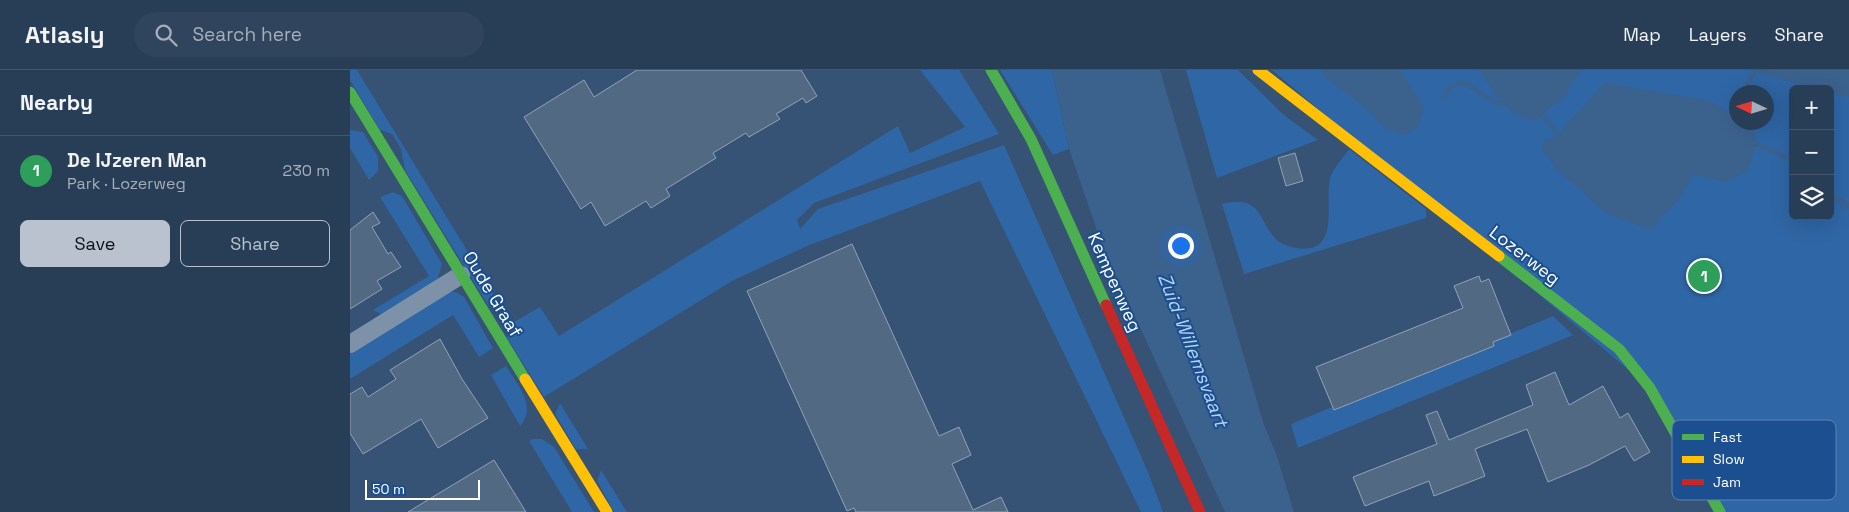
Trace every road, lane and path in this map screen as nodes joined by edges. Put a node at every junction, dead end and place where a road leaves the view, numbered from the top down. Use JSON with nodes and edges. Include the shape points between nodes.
{"nodes":[{"id":1,"x":991,"y":70,"type":"edge"},
{"id":2,"x":1258,"y":70,"type":"edge"},
{"id":3,"x":350,"y":92,"type":"edge"},
{"id":4,"x":461,"y":274,"type":"junction"},
{"id":5,"x":350,"y":344,"type":"edge"},
{"id":6,"x":1672,"y":427,"type":"edge"},
{"id":7,"x":1713,"y":500,"type":"edge"},
{"id":8,"x":607,"y":512,"type":"edge"},
{"id":9,"x":1200,"y":512,"type":"edge"},
{"id":10,"x":1720,"y":512,"type":"edge"}],
"edges":[{"from":1,"to":9,"type":"street","name":"Kempenweg","via":[[1031,138]]},
{"from":2,"to":6,"type":"street","name":"Lozerweg","via":[[1619,349],[1650,388]]},
{"from":3,"to":4,"type":"street","name":"Oude Graaf"},
{"from":4,"to":5,"type":"street"},
{"from":4,"to":8,"type":"street","name":"Oude Graaf"},
{"from":7,"to":10,"type":"street","name":"Lozerweg"}]}
